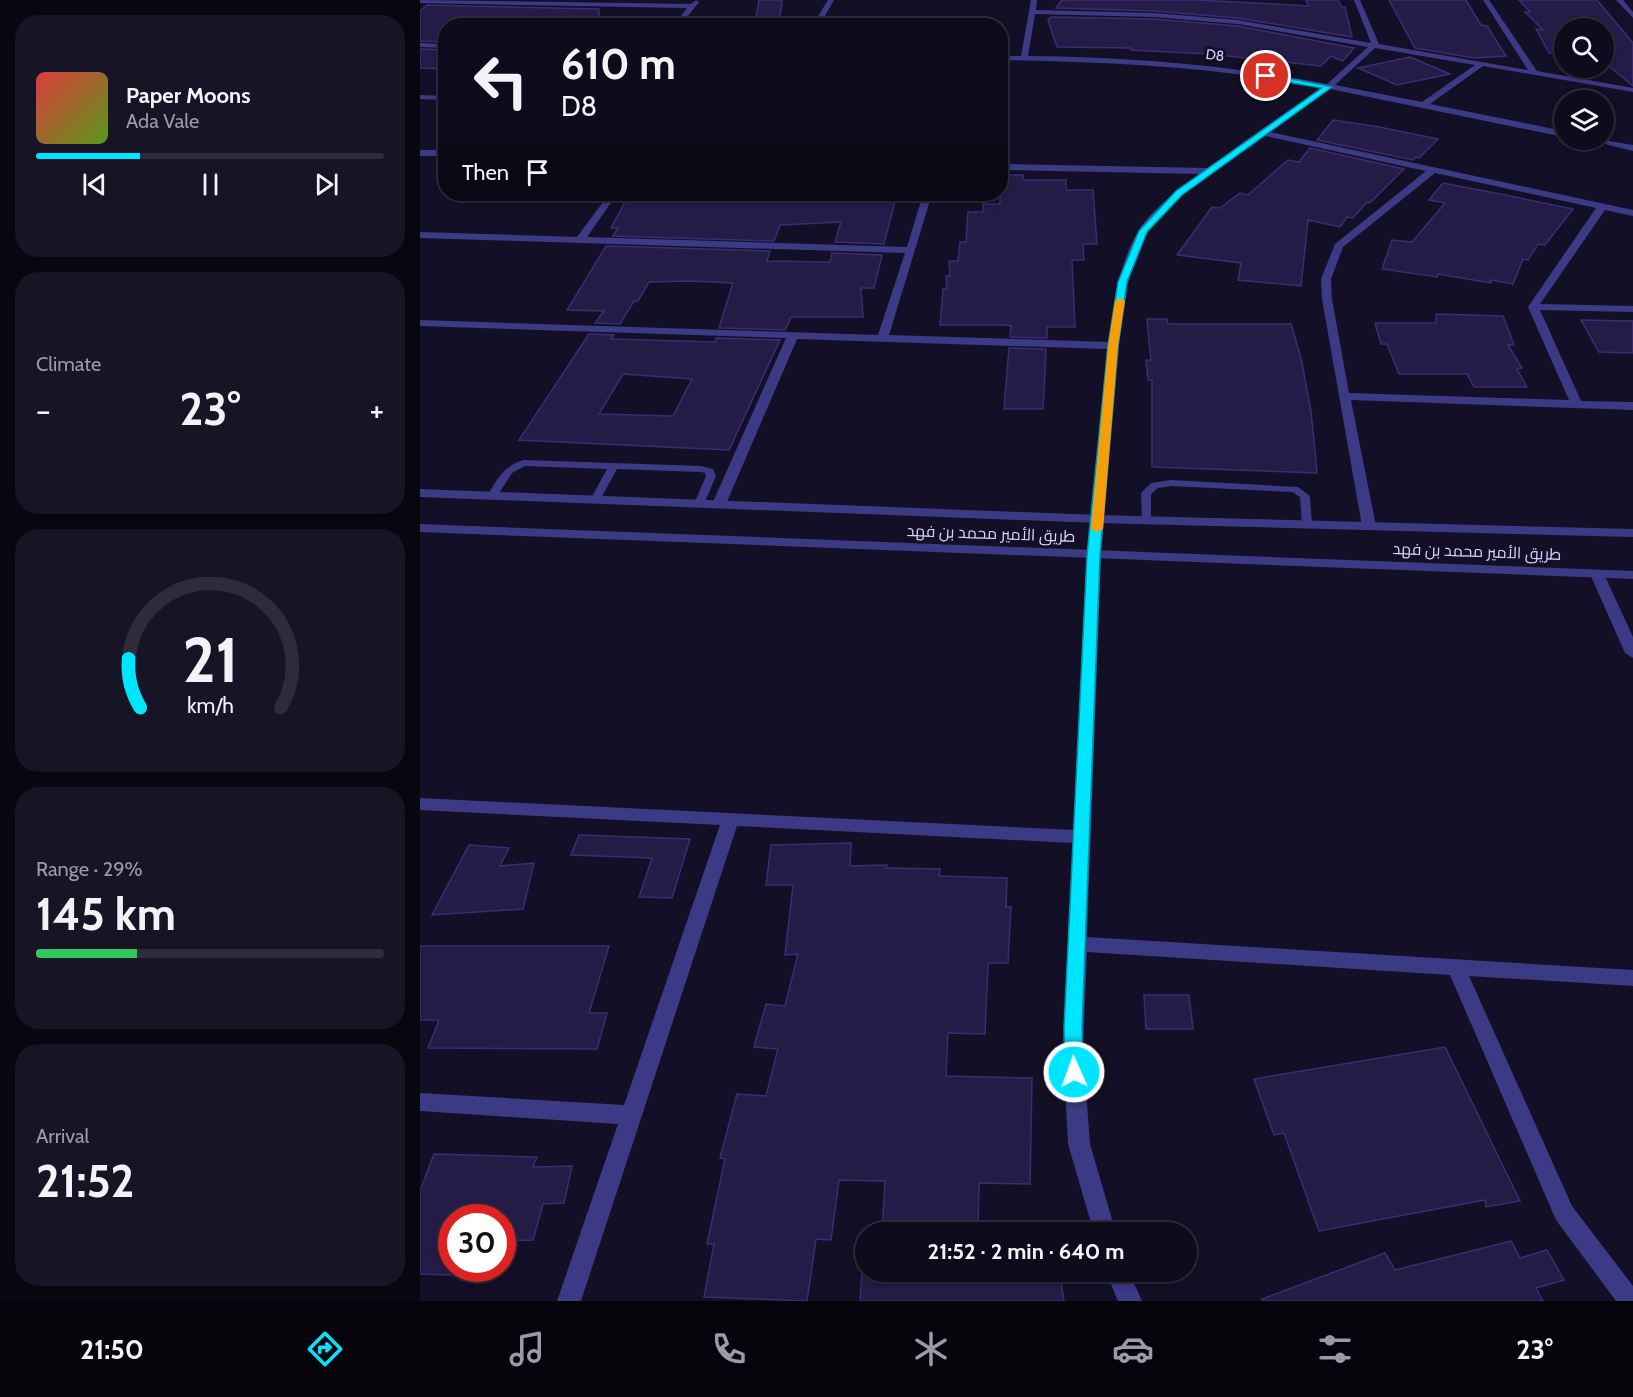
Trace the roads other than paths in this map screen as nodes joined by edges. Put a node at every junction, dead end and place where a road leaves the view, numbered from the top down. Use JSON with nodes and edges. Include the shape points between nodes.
{"nodes":[{"id":1,"x":831,"y":0,"type":"edge"},
{"id":2,"x":1034,"y":0,"type":"edge"},
{"id":3,"x":1358,"y":0,"type":"edge"},
{"id":4,"x":1486,"y":0,"type":"edge"},
{"id":5,"x":1619,"y":0,"type":"edge"},
{"id":6,"x":420,"y":1,"type":"edge"},
{"id":7,"x":568,"y":2,"type":"edge"},
{"id":8,"x":695,"y":3,"type":"edge"},
{"id":9,"x":1032,"y":12,"type":"junction"},
{"id":10,"x":1633,"y":16,"type":"edge"},
{"id":11,"x":683,"y":18,"type":"edge"},
{"id":12,"x":820,"y":18,"type":"edge"},
{"id":13,"x":1375,"y":44,"type":"junction"},
{"id":14,"x":420,"y":45,"type":"edge"},
{"id":15,"x":438,"y":46,"type":"edge"},
{"id":16,"x":1008,"y":58,"type":"edge"},
{"id":17,"x":1024,"y":58,"type":"junction"},
{"id":18,"x":1481,"y":63,"type":"junction"},
{"id":19,"x":1534,"y":73,"type":"junction"},
{"id":20,"x":1328,"y":87,"type":"junction"},
{"id":21,"x":1633,"y":90,"type":"edge"},
{"id":22,"x":420,"y":97,"type":"edge"},
{"id":23,"x":438,"y":98,"type":"edge"},
{"id":24,"x":1422,"y":106,"type":"junction"},
{"id":25,"x":1554,"y":132,"type":"edge"},
{"id":26,"x":1263,"y":133,"type":"junction"},
{"id":27,"x":1614,"y":144,"type":"edge"},
{"id":28,"x":1633,"y":148,"type":"edge"},
{"id":29,"x":420,"y":153,"type":"edge"},
{"id":30,"x":438,"y":153,"type":"edge"},
{"id":31,"x":1008,"y":167,"type":"edge"},
{"id":32,"x":1208,"y":171,"type":"junction"},
{"id":33,"x":1432,"y":171,"type":"junction"},
{"id":34,"x":608,"y":201,"type":"edge"},
{"id":35,"x":926,"y":201,"type":"edge"},
{"id":36,"x":1601,"y":208,"type":"junction"},
{"id":37,"x":1633,"y":213,"type":"edge"},
{"id":38,"x":420,"y":235,"type":"edge"},
{"id":39,"x":580,"y":240,"type":"junction"},
{"id":40,"x":910,"y":250,"type":"junction"},
{"id":41,"x":1533,"y":307,"type":"junction"},
{"id":42,"x":1633,"y":309,"type":"edge"},
{"id":43,"x":420,"y":323,"type":"edge"},
{"id":44,"x":793,"y":335,"type":"junction"},
{"id":45,"x":883,"y":338,"type":"junction"},
{"id":46,"x":1113,"y":346,"type":"junction"},
{"id":47,"x":1344,"y":396,"type":"junction"},
{"id":48,"x":1576,"y":403,"type":"junction"},
{"id":49,"x":1633,"y":406,"type":"edge"},
{"id":50,"x":614,"y":466,"type":"junction"},
{"id":51,"x":420,"y":493,"type":"edge"},
{"id":52,"x":492,"y":496,"type":"junction"},
{"id":53,"x":595,"y":500,"type":"junction"},
{"id":54,"x":699,"y":504,"type":"junction"},
{"id":55,"x":719,"y":504,"type":"junction"},
{"id":56,"x":1098,"y":519,"type":"junction"},
{"id":57,"x":1146,"y":520,"type":"junction"},
{"id":58,"x":1307,"y":525,"type":"junction"},
{"id":59,"x":1369,"y":526,"type":"junction"},
{"id":60,"x":420,"y":528,"type":"edge"},
{"id":61,"x":1633,"y":533,"type":"edge"},
{"id":62,"x":1094,"y":555,"type":"junction"},
{"id":63,"x":1597,"y":574,"type":"junction"},
{"id":64,"x":1633,"y":575,"type":"edge"},
{"id":65,"x":1633,"y":653,"type":"edge"},
{"id":66,"x":420,"y":804,"type":"edge"},
{"id":67,"x":730,"y":820,"type":"junction"},
{"id":68,"x":1082,"y":837,"type":"junction"},
{"id":69,"x":1077,"y":944,"type":"junction"},
{"id":70,"x":1456,"y":967,"type":"junction"},
{"id":71,"x":1633,"y":978,"type":"edge"},
{"id":72,"x":420,"y":1101,"type":"edge"},
{"id":73,"x":631,"y":1115,"type":"junction"},
{"id":74,"x":1102,"y":1222,"type":"edge"},
{"id":75,"x":1121,"y":1282,"type":"edge"},
{"id":76,"x":569,"y":1301,"type":"edge"},
{"id":77,"x":1130,"y":1301,"type":"edge"},
{"id":78,"x":1630,"y":1301,"type":"edge"}],
"edges":[{"from":1,"to":12,"type":"street"},
{"from":2,"to":9,"type":"street"},
{"from":3,"to":13,"type":"street"},
{"from":4,"to":19,"type":"street"},
{"from":5,"to":10,"type":"street"},
{"from":6,"to":7,"type":"street"},
{"from":7,"to":8,"type":"street"},
{"from":8,"to":11,"type":"street"},
{"from":9,"to":13,"type":"street","via":[[1238,22]]},
{"from":9,"to":17,"type":"street"},
{"from":13,"to":18,"type":"street"},
{"from":13,"to":20,"type":"street"},
{"from":14,"to":15,"type":"street"},
{"from":16,"to":17,"type":"street","name":"D8"},
{"from":17,"to":20,"type":"street","name":"D8","via":[[1167,63]]},
{"from":18,"to":19,"type":"street"},
{"from":18,"to":24,"type":"street"},
{"from":19,"to":21,"type":"street"},
{"from":20,"to":24,"type":"street","name":"D8"},
{"from":20,"to":26,"type":"street"},
{"from":22,"to":23,"type":"street"},
{"from":24,"to":25,"type":"street","name":"D8"},
{"from":26,"to":32,"type":"street"},
{"from":26,"to":33,"type":"street"},
{"from":27,"to":28,"type":"street"},
{"from":29,"to":30,"type":"street"},
{"from":31,"to":32,"type":"street"},
{"from":32,"to":46,"type":"street","via":[[1179,193],[1143,231],[1123,282]]},
{"from":33,"to":36,"type":"street"},
{"from":33,"to":47,"type":"street","via":[[1352,233],[1338,246],[1331,262],[1326,279],[1327,299]]},
{"from":34,"to":39,"type":"street"},
{"from":35,"to":40,"type":"street"},
{"from":36,"to":37,"type":"street"},
{"from":36,"to":41,"type":"street"},
{"from":38,"to":39,"type":"street"},
{"from":39,"to":40,"type":"street"},
{"from":40,"to":45,"type":"street"},
{"from":41,"to":42,"type":"street"},
{"from":41,"to":48,"type":"street"},
{"from":43,"to":44,"type":"street"},
{"from":44,"to":45,"type":"street"},
{"from":44,"to":55,"type":"street"},
{"from":45,"to":46,"type":"street"},
{"from":46,"to":56,"type":"street"},
{"from":47,"to":48,"type":"street"},
{"from":47,"to":59,"type":"street"},
{"from":48,"to":49,"type":"street"},
{"from":50,"to":52,"type":"lane","via":[[516,465]]},
{"from":50,"to":53,"type":"lane"},
{"from":50,"to":54,"type":"lane","via":[[709,471],[711,476]]},
{"from":51,"to":52,"type":"street","name":"طريق الأمير محمد بن فهد"},
{"from":52,"to":53,"type":"street","name":"طريق الأمير محمد بن فهد"},
{"from":53,"to":54,"type":"street","name":"طريق الأمير محمد بن فهد"},
{"from":54,"to":55,"type":"street","name":"طريق الأمير محمد بن فهد"},
{"from":55,"to":56,"type":"street","name":"طريق الأمير محمد بن فهد"},
{"from":56,"to":57,"type":"street","name":"طريق الأمير محمد بن فهد"},
{"from":56,"to":62,"type":"street"},
{"from":57,"to":58,"type":"street","name":"طريق الأمير محمد بن فهد"},
{"from":57,"to":58,"type":"lane","via":[[1146,493],[1155,484],[1172,483],[1294,489],[1305,496]]},
{"from":58,"to":59,"type":"street","name":"طريق الأمير محمد بن فهد"},
{"from":59,"to":61,"type":"street","name":"طريق الأمير محمد بن فهد"},
{"from":60,"to":62,"type":"street","name":"طريق الأمير محمد بن فهد"},
{"from":62,"to":63,"type":"street","name":"طريق الأمير محمد بن فهد"},
{"from":62,"to":68,"type":"street"},
{"from":63,"to":64,"type":"street","name":"طريق الأمير محمد بن فهد"},
{"from":63,"to":65,"type":"street"},
{"from":66,"to":67,"type":"street"},
{"from":67,"to":68,"type":"street"},
{"from":67,"to":73,"type":"street"},
{"from":68,"to":69,"type":"street"},
{"from":69,"to":70,"type":"street"},
{"from":69,"to":74,"type":"street","via":[[1073,1049],[1078,1144]]},
{"from":70,"to":71,"type":"street"},
{"from":70,"to":78,"type":"street","via":[[1564,1213]]},
{"from":72,"to":73,"type":"street"},
{"from":73,"to":76,"type":"street"},
{"from":75,"to":77,"type":"street"}]}
